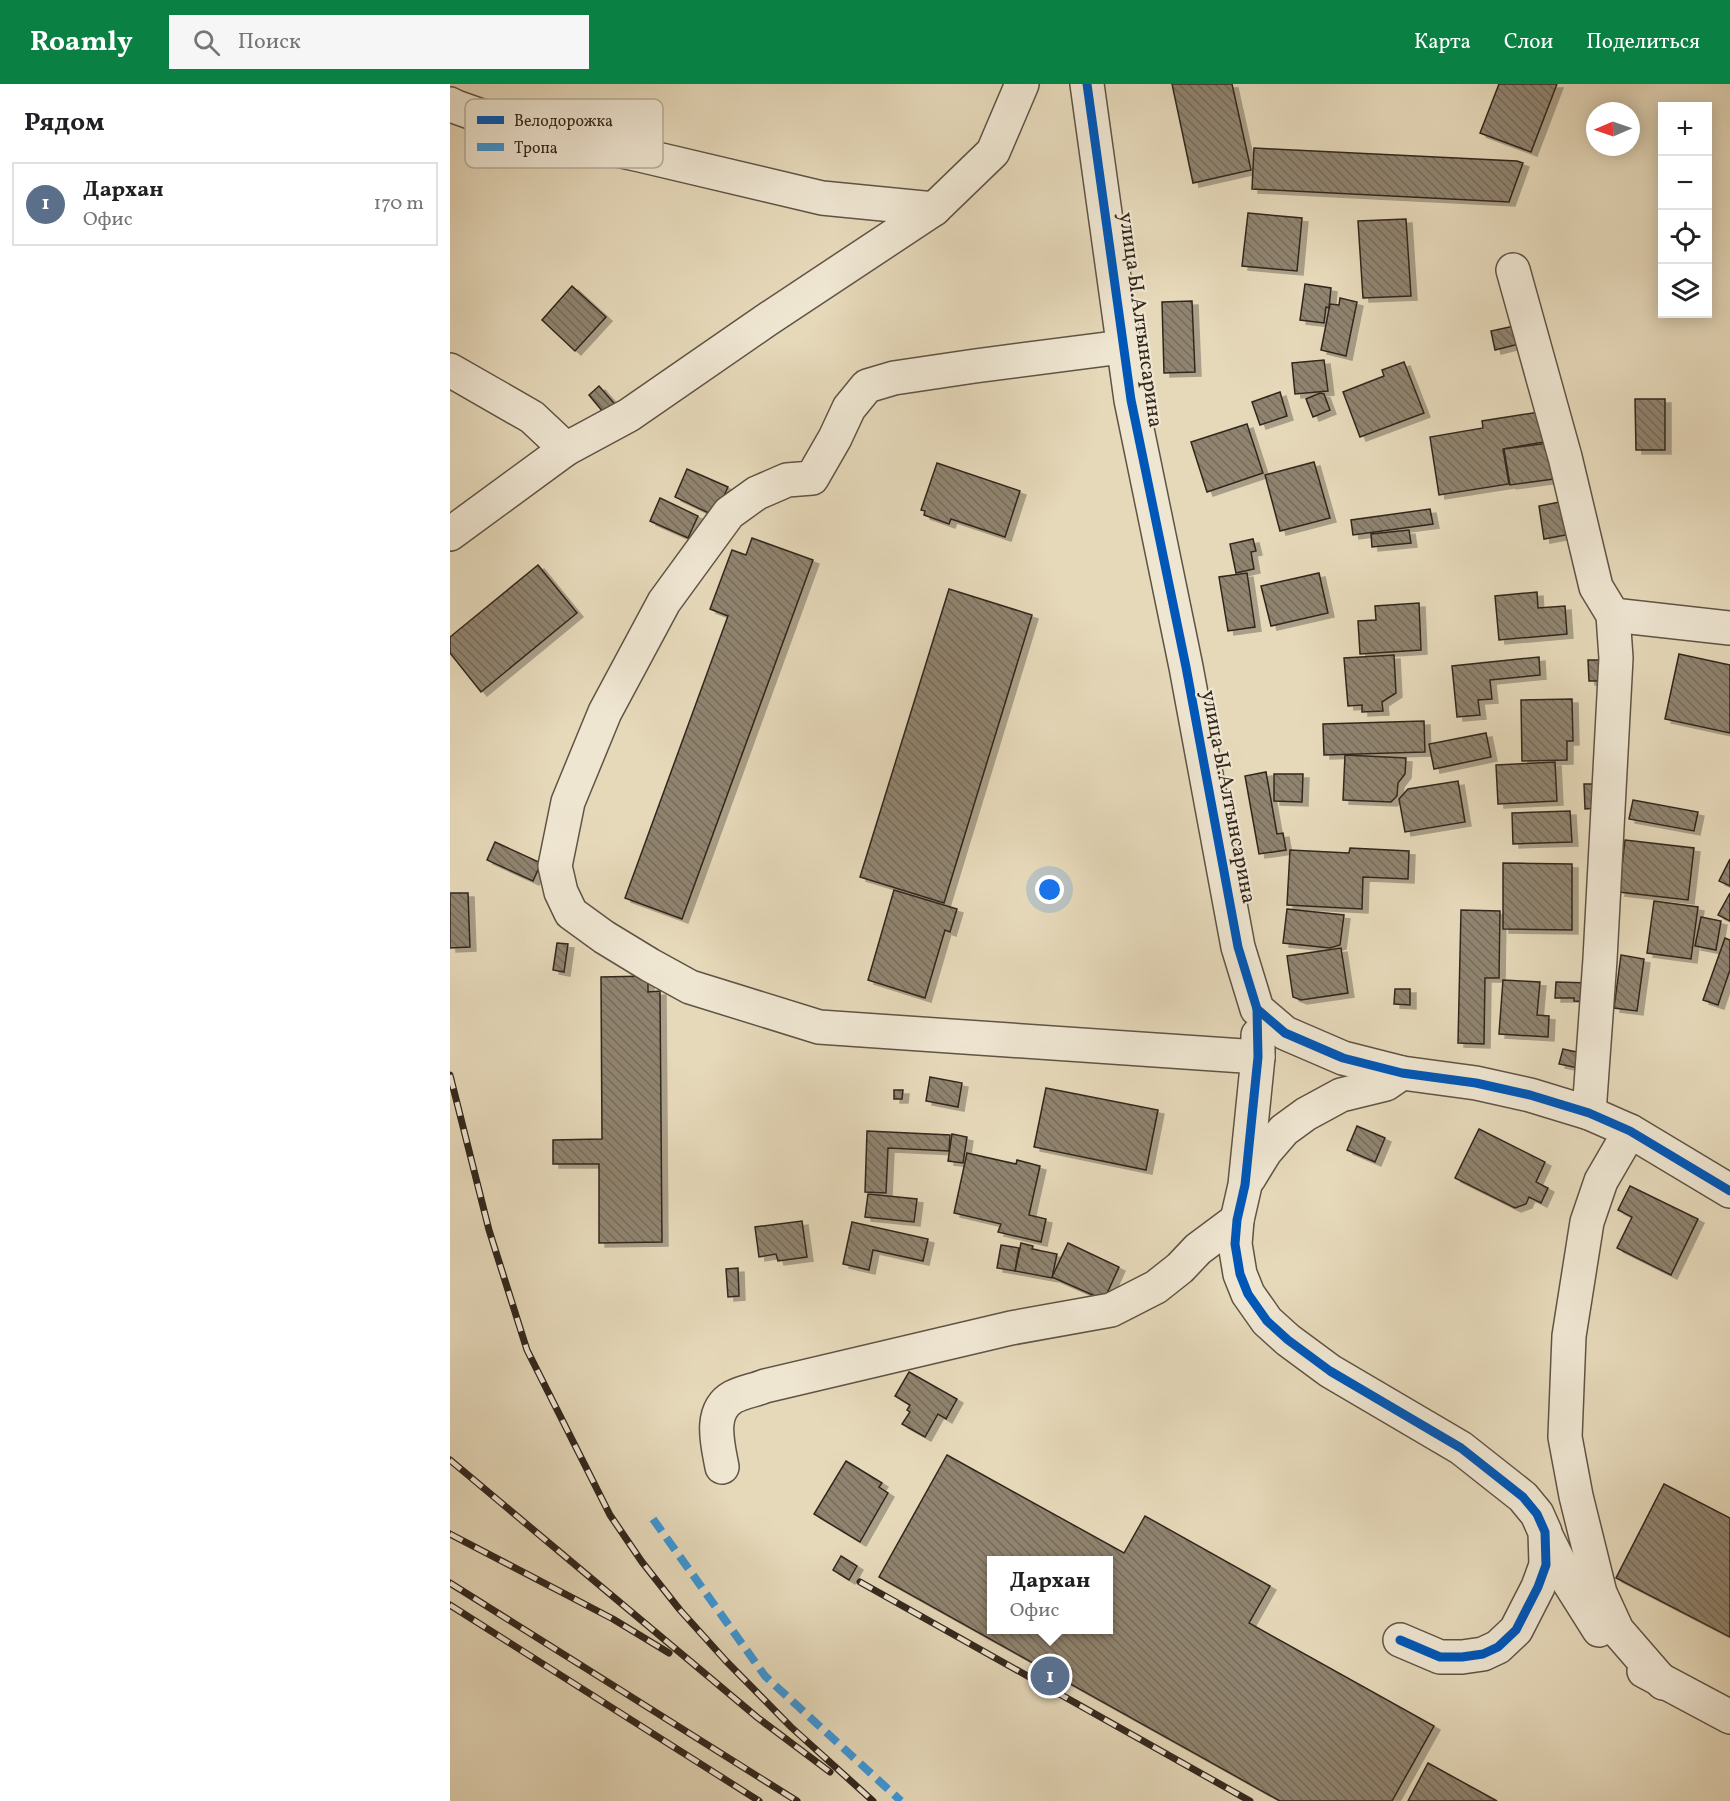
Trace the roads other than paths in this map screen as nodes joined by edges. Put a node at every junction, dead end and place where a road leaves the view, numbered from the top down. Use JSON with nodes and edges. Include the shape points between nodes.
{"nodes":[{"id":1,"x":1022,"y":84,"type":"edge"},
{"id":2,"x":1088,"y":84,"type":"edge"},
{"id":3,"x":450,"y":104,"type":"edge"},
{"id":4,"x":465,"y":110,"type":"edge"},
{"id":5,"x":663,"y":160,"type":"edge"},
{"id":6,"x":934,"y":209,"type":"junction"},
{"id":7,"x":1513,"y":270,"type":"dead end"},
{"id":8,"x":1122,"y":347,"type":"junction"},
{"id":9,"x":450,"y":370,"type":"edge"},
{"id":10,"x":566,"y":449,"type":"junction"},
{"id":11,"x":450,"y":534,"type":"edge"},
{"id":12,"x":1613,"y":615,"type":"junction"},
{"id":13,"x":1730,"y":628,"type":"edge"},
{"id":14,"x":1257,"y":1009,"type":"junction"},
{"id":15,"x":1258,"y":1057,"type":"junction"},
{"id":16,"x":1402,"y":1073,"type":"junction"},
{"id":17,"x":1589,"y":1113,"type":"junction"},
{"id":18,"x":1630,"y":1131,"type":"junction"},
{"id":19,"x":1245,"y":1185,"type":"junction"},
{"id":20,"x":1730,"y":1191,"type":"edge"},
{"id":21,"x":1237,"y":1220,"type":"junction"},
{"id":22,"x":722,"y":1467,"type":"dead end"},
{"id":23,"x":1545,"y":1532,"type":"junction"},
{"id":24,"x":1400,"y":1640,"type":"dead end"},
{"id":25,"x":1663,"y":1683,"type":"junction"},
{"id":26,"x":1730,"y":1717,"type":"edge"}],
"edges":[{"from":1,"to":6,"type":"street","via":[[993,152]]},
{"from":2,"to":8,"type":"street","name":"улица Ы.Алтынсарина"},
{"from":3,"to":4,"type":"street"},
{"from":5,"to":6,"type":"street","via":[[822,198]]},
{"from":6,"to":10,"type":"street","via":[[629,415]]},
{"from":7,"to":12,"type":"street","via":[[1596,587]]},
{"from":8,"to":14,"type":"street","name":"улица Ы.Алтынсарина","via":[[1238,947]]},
{"from":8,"to":15,"type":"street","via":[[894,378],[867,386],[849,408],[812,478],[787,480],[757,493],[729,513],[664,602],[605,712],[568,802],[555,866],[561,892],[572,913],[604,937],[690,987],[819,1027]]},
{"from":9,"to":10,"type":"street","via":[[532,417]]},
{"from":10,"to":11,"type":"street"},
{"from":12,"to":13,"type":"street"},
{"from":12,"to":17,"type":"street","via":[[1615,680]]},
{"from":14,"to":15,"type":"street","name":"улица Ы.Алтынсарина"},
{"from":14,"to":16,"type":"street","via":[[1285,1033],[1318,1048]]},
{"from":15,"to":19,"type":"street","name":"улица Ы.Алтынсарина"},
{"from":16,"to":17,"type":"street","via":[[1476,1083]]},
{"from":16,"to":19,"type":"street","via":[[1386,1084],[1341,1095],[1306,1114],[1284,1130],[1265,1152]]},
{"from":17,"to":18,"type":"street"},
{"from":18,"to":20,"type":"street"},
{"from":18,"to":25,"type":"street","via":[[1601,1181],[1587,1222],[1569,1336],[1565,1437],[1600,1593],[1617,1630]]},
{"from":19,"to":21,"type":"street"},
{"from":21,"to":22,"type":"street","via":[[1156,1287],[1111,1310],[1011,1328],[732,1397],[718,1417],[716,1431]]},
{"from":21,"to":23,"type":"street","via":[[1235,1244],[1240,1274],[1248,1294],[1267,1321],[1330,1371],[1461,1448],[1523,1497]]},
{"from":23,"to":24,"type":"street","via":[[1546,1565],[1538,1587],[1516,1630],[1498,1647],[1483,1654],[1440,1656]]},
{"from":23,"to":25,"type":"street","via":[[1570,1584],[1612,1652]]},
{"from":25,"to":26,"type":"street"}]}
